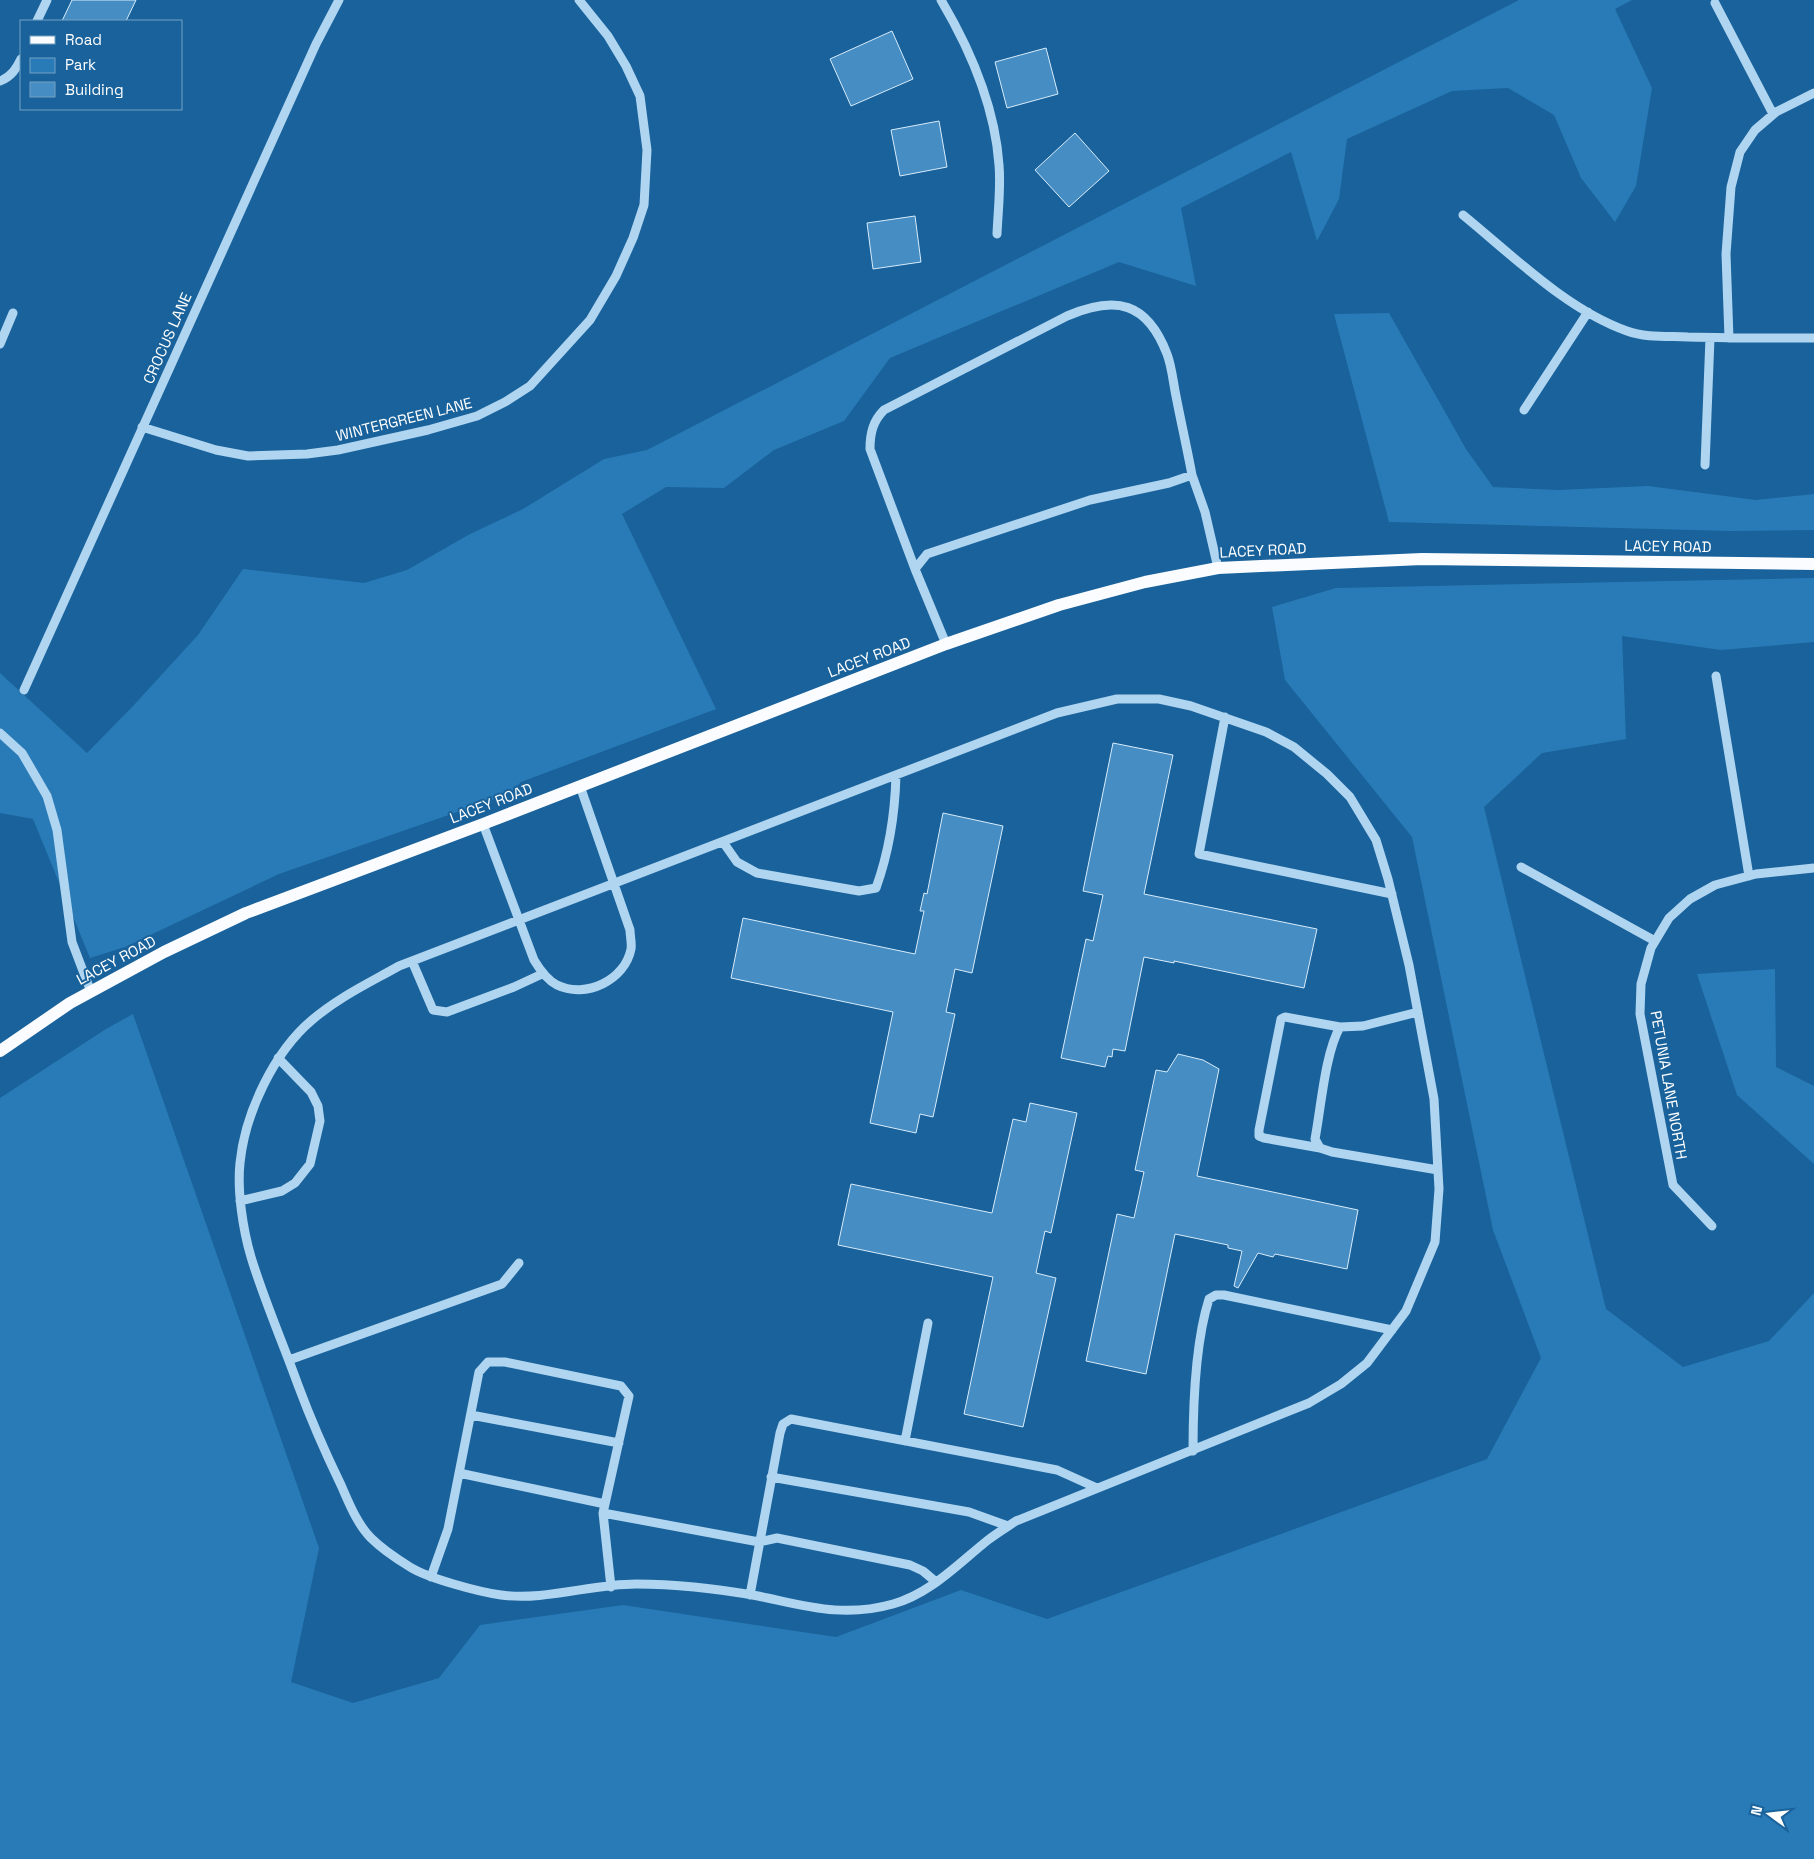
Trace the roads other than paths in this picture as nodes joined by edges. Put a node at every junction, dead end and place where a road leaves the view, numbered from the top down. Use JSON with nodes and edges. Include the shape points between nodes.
{"nodes":[{"id":1,"x":46,"y":0,"type":"edge"},
{"id":2,"x":339,"y":0,"type":"edge"},
{"id":3,"x":579,"y":0,"type":"edge"},
{"id":4,"x":941,"y":0,"type":"edge"},
{"id":5,"x":1715,"y":3,"type":"dead end"},
{"id":6,"x":38,"y":20,"type":"edge"},
{"id":7,"x":20,"y":61,"type":"edge"},
{"id":8,"x":0,"y":81,"type":"edge"},
{"id":9,"x":1814,"y":93,"type":"edge"},
{"id":10,"x":1773,"y":114,"type":"junction"},
{"id":11,"x":1463,"y":215,"type":"dead end"},
{"id":12,"x":997,"y":234,"type":"dead end"},
{"id":13,"x":1588,"y":312,"type":"junction"},
{"id":14,"x":13,"y":313,"type":"dead end"},
{"id":15,"x":1710,"y":338,"type":"junction"},
{"id":16,"x":1729,"y":338,"type":"junction"},
{"id":17,"x":1814,"y":338,"type":"edge"},
{"id":18,"x":0,"y":344,"type":"edge"},
{"id":19,"x":1524,"y":410,"type":"dead end"},
{"id":20,"x":142,"y":427,"type":"junction"},
{"id":21,"x":1705,"y":465,"type":"dead end"},
{"id":22,"x":1192,"y":475,"type":"junction"},
{"id":23,"x":1814,"y":564,"type":"edge"},
{"id":24,"x":1218,"y":568,"type":"junction"},
{"id":25,"x":915,"y":569,"type":"junction"},
{"id":26,"x":946,"y":644,"type":"junction"},
{"id":27,"x":1716,"y":676,"type":"dead end"},
{"id":28,"x":24,"y":690,"type":"dead end"},
{"id":29,"x":1225,"y":718,"type":"junction"},
{"id":30,"x":0,"y":733,"type":"edge"},
{"id":31,"x":896,"y":775,"type":"junction"},
{"id":32,"x":580,"y":786,"type":"junction"},
{"id":33,"x":483,"y":824,"type":"junction"},
{"id":34,"x":723,"y":842,"type":"junction"},
{"id":35,"x":1521,"y":867,"type":"dead end"},
{"id":36,"x":1814,"y":868,"type":"edge"},
{"id":37,"x":1750,"y":876,"type":"junction"},
{"id":38,"x":613,"y":884,"type":"junction"},
{"id":39,"x":1392,"y":894,"type":"junction"},
{"id":40,"x":518,"y":920,"type":"junction"},
{"id":41,"x":1655,"y":941,"type":"junction"},
{"id":42,"x":412,"y":961,"type":"junction"},
{"id":43,"x":542,"y":974,"type":"junction"},
{"id":44,"x":91,"y":992,"type":"junction"},
{"id":45,"x":1418,"y":1012,"type":"junction"},
{"id":46,"x":1340,"y":1027,"type":"junction"},
{"id":47,"x":0,"y":1051,"type":"edge"},
{"id":48,"x":278,"y":1058,"type":"junction"},
{"id":49,"x":1320,"y":1148,"type":"junction"},
{"id":50,"x":1438,"y":1170,"type":"junction"},
{"id":51,"x":240,"y":1201,"type":"junction"},
{"id":52,"x":1712,"y":1226,"type":"dead end"},
{"id":53,"x":519,"y":1262,"type":"dead end"},
{"id":54,"x":928,"y":1323,"type":"dead end"},
{"id":55,"x":1392,"y":1330,"type":"junction"},
{"id":56,"x":289,"y":1360,"type":"junction"},
{"id":57,"x":470,"y":1415,"type":"junction"},
{"id":58,"x":905,"y":1440,"type":"junction"},
{"id":59,"x":619,"y":1443,"type":"junction"},
{"id":60,"x":1193,"y":1451,"type":"junction"},
{"id":61,"x":459,"y":1473,"type":"junction"},
{"id":62,"x":771,"y":1477,"type":"junction"},
{"id":63,"x":1097,"y":1488,"type":"junction"},
{"id":64,"x":604,"y":1508,"type":"junction"},
{"id":65,"x":1008,"y":1526,"type":"junction"},
{"id":66,"x":759,"y":1542,"type":"junction"},
{"id":67,"x":430,"y":1577,"type":"junction"},
{"id":68,"x":936,"y":1582,"type":"junction"},
{"id":69,"x":611,"y":1587,"type":"junction"},
{"id":70,"x":750,"y":1595,"type":"junction"}],
"edges":[{"from":1,"to":6,"type":"street"},
{"from":2,"to":20,"type":"street","name":"CROCUS LANE"},
{"from":3,"to":20,"type":"street","name":"WINTERGREEN LANE","via":[[608,36],[640,96],[647,150],[644,205],[634,238],[590,320],[530,386],[477,416],[428,430],[307,454],[248,456],[216,450]]},
{"from":4,"to":12,"type":"street","via":[[976,68],[991,120],[1000,165]]},
{"from":5,"to":10,"type":"street"},
{"from":7,"to":8,"type":"street","via":[[16,70]]},
{"from":9,"to":10,"type":"street"},
{"from":10,"to":16,"type":"street","via":[[1755,130],[1740,152],[1731,187],[1726,254]]},
{"from":11,"to":13,"type":"street","via":[[1560,294]]},
{"from":13,"to":15,"type":"street","via":[[1628,332],[1647,336]]},
{"from":13,"to":19,"type":"street"},
{"from":14,"to":18,"type":"street"},
{"from":15,"to":16,"type":"street"},
{"from":15,"to":21,"type":"street"},
{"from":16,"to":17,"type":"street"},
{"from":20,"to":28,"type":"street","name":"CROCUS LANE"},
{"from":22,"to":24,"type":"street","via":[[1205,512]]},
{"from":22,"to":25,"type":"street","via":[[1090,500],[927,554]]},
{"from":22,"to":25,"type":"street","via":[[1168,356],[1155,328],[1143,315],[1132,310],[1104,305],[1087,308],[884,410],[876,419],[870,436],[870,449]]},
{"from":23,"to":24,"type":"main road","name":"LACEY ROAD","via":[[1422,559]]},
{"from":24,"to":26,"type":"main road","name":"LACEY ROAD","via":[[1145,582],[1059,605]]},
{"from":25,"to":26,"type":"street"},
{"from":26,"to":32,"type":"main road","name":"LACEY ROAD"},
{"from":27,"to":37,"type":"street"},
{"from":29,"to":31,"type":"street","via":[[1159,699],[1117,699],[1057,713]]},
{"from":29,"to":39,"type":"street","via":[[1266,732],[1294,747],[1328,774],[1350,798],[1376,840]]},
{"from":29,"to":39,"type":"street","via":[[1199,854]]},
{"from":30,"to":44,"type":"street","via":[[22,752],[47,796],[57,830],[72,942]]},
{"from":31,"to":34,"type":"street"},
{"from":31,"to":34,"type":"street","via":[[895,805],[884,867],[876,888],[859,892],[757,873],[737,862]]},
{"from":32,"to":33,"type":"main road","name":"LACEY ROAD"},
{"from":32,"to":38,"type":"street"},
{"from":33,"to":40,"type":"street"},
{"from":33,"to":44,"type":"main road","name":"LACEY ROAD","via":[[246,913]]},
{"from":34,"to":38,"type":"street"},
{"from":35,"to":41,"type":"street"},
{"from":36,"to":37,"type":"street","name":"PETUNIA LANE NORTH"},
{"from":37,"to":41,"type":"street","name":"PETUNIA LANE NORTH","via":[[1715,885],[1690,899],[1669,918]]},
{"from":38,"to":40,"type":"street"},
{"from":38,"to":43,"type":"street","via":[[630,930],[631,949],[622,970],[611,980],[595,987],[571,990],[556,985]]},
{"from":39,"to":45,"type":"street"},
{"from":40,"to":42,"type":"street"},
{"from":40,"to":43,"type":"street"},
{"from":41,"to":52,"type":"street","name":"PETUNIA LANE NORTH","via":[[1640,984],[1640,1014],[1671,1176],[1673,1185]]},
{"from":42,"to":43,"type":"street","via":[[433,1010],[440,1012]]},
{"from":42,"to":48,"type":"street","via":[[343,996],[309,1022]]},
{"from":44,"to":47,"type":"main road","name":"LACEY ROAD"},
{"from":45,"to":46,"type":"street","via":[[1363,1026]]},
{"from":45,"to":50,"type":"street","via":[[1434,1099]]},
{"from":46,"to":49,"type":"street","via":[[1330,1053],[1315,1139]]},
{"from":46,"to":49,"type":"street","via":[[1285,1017],[1281,1019],[1259,1130],[1259,1136],[1264,1138]]},
{"from":48,"to":51,"type":"street","via":[[247,1127],[239,1164]]},
{"from":48,"to":51,"type":"street","via":[[311,1092],[318,1106],[320,1122],[310,1164],[295,1183],[282,1191]]},
{"from":49,"to":50,"type":"street"},
{"from":50,"to":55,"type":"street","via":[[1435,1242],[1406,1311]]},
{"from":51,"to":56,"type":"street","via":[[250,1255]]},
{"from":53,"to":56,"type":"street","via":[[502,1284]]},
{"from":54,"to":58,"type":"street"},
{"from":55,"to":60,"type":"street","via":[[1367,1363],[1341,1384],[1309,1403]]},
{"from":55,"to":60,"type":"street","via":[[1224,1295],[1209,1298],[1201,1323]]},
{"from":56,"to":67,"type":"street","via":[[317,1436],[354,1514],[371,1538],[412,1569]]},
{"from":57,"to":59,"type":"street"},
{"from":57,"to":59,"type":"street","via":[[479,1372],[488,1362],[505,1362],[621,1386],[629,1396]]},
{"from":57,"to":61,"type":"street"},
{"from":58,"to":62,"type":"street","via":[[791,1419],[783,1424]]},
{"from":58,"to":63,"type":"street","via":[[1057,1470]]},
{"from":59,"to":64,"type":"street"},
{"from":60,"to":63,"type":"street"},
{"from":61,"to":64,"type":"street"},
{"from":61,"to":67,"type":"street","via":[[448,1529]]},
{"from":62,"to":65,"type":"street","via":[[969,1512]]},
{"from":62,"to":66,"type":"street"},
{"from":63,"to":65,"type":"street"},
{"from":64,"to":66,"type":"street"},
{"from":64,"to":69,"type":"street"},
{"from":65,"to":68,"type":"street"},
{"from":66,"to":68,"type":"street","via":[[777,1538],[910,1565]]},
{"from":66,"to":70,"type":"street"},
{"from":67,"to":69,"type":"street","via":[[518,1596]]},
{"from":68,"to":70,"type":"street","via":[[896,1604],[850,1611],[817,1609]]},
{"from":69,"to":70,"type":"street","via":[[635,1584]]}]}
